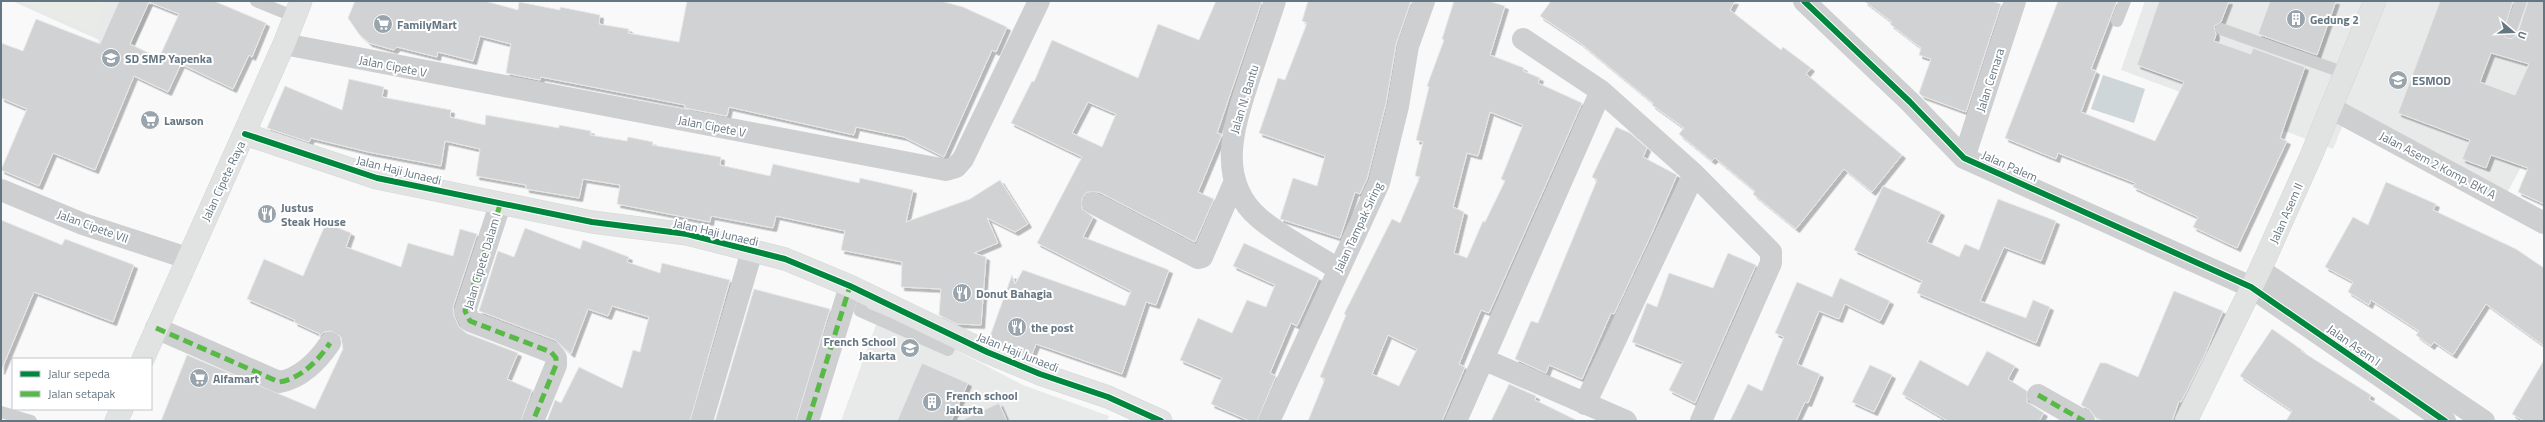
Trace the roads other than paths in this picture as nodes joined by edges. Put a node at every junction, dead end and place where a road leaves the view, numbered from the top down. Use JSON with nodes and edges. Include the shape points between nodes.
{"nodes":[{"id":1,"x":256,"y":1,"type":"edge"},
{"id":2,"x":1039,"y":1,"type":"edge"},
{"id":3,"x":1275,"y":1,"type":"edge"},
{"id":4,"x":1424,"y":1,"type":"edge"},
{"id":5,"x":1804,"y":1,"type":"edge"},
{"id":6,"x":2015,"y":1,"type":"edge"},
{"id":7,"x":2125,"y":1,"type":"edge"},
{"id":8,"x":2375,"y":1,"type":"edge"},
{"id":9,"x":2521,"y":1,"type":"edge"},
{"id":10,"x":298,"y":9,"type":"edge"},
{"id":11,"x":2117,"y":22,"type":"dead end"},
{"id":12,"x":2221,"y":30,"type":"dead end"},
{"id":13,"x":2510,"y":32,"type":"dead end"},
{"id":14,"x":1522,"y":39,"type":"dead end"},
{"id":15,"x":284,"y":44,"type":"junction"},
{"id":16,"x":2346,"y":73,"type":"junction"},
{"id":17,"x":1601,"y":91,"type":"junction"},
{"id":18,"x":2331,"y":108,"type":"junction"},
{"id":19,"x":245,"y":134,"type":"junction"},
{"id":20,"x":1964,"y":158,"type":"junction"},
{"id":21,"x":1694,"y":174,"type":"junction"},
{"id":22,"x":1234,"y":183,"type":"junction"},
{"id":23,"x":1,"y":190,"type":"edge"},
{"id":24,"x":1093,"y":203,"type":"dead end"},
{"id":25,"x":500,"y":205,"type":"junction"},
{"id":26,"x":2544,"y":223,"type":"edge"},
{"id":27,"x":752,"y":251,"type":"junction"},
{"id":28,"x":187,"y":258,"type":"junction"},
{"id":29,"x":1338,"y":269,"type":"junction"},
{"id":30,"x":2255,"y":278,"type":"junction"},
{"id":31,"x":857,"y":290,"type":"junction"},
{"id":32,"x":156,"y":328,"type":"junction"},
{"id":33,"x":330,"y":344,"type":"dead end"},
{"id":34,"x":143,"y":358,"type":"edge"},
{"id":35,"x":1483,"y":359,"type":"junction"},
{"id":36,"x":2038,"y":395,"type":"dead end"},
{"id":37,"x":1585,"y":404,"type":"junction"},
{"id":38,"x":122,"y":410,"type":"edge"},
{"id":39,"x":1,"y":412,"type":"edge"},
{"id":40,"x":30,"y":421,"type":"edge"},
{"id":41,"x":116,"y":421,"type":"edge"},
{"id":42,"x":533,"y":421,"type":"edge"},
{"id":43,"x":702,"y":421,"type":"edge"},
{"id":44,"x":808,"y":421,"type":"edge"},
{"id":45,"x":1161,"y":421,"type":"edge"},
{"id":46,"x":1270,"y":421,"type":"edge"},
{"id":47,"x":1456,"y":421,"type":"edge"},
{"id":48,"x":1626,"y":421,"type":"edge"},
{"id":49,"x":1701,"y":421,"type":"edge"},
{"id":50,"x":2084,"y":421,"type":"edge"},
{"id":51,"x":2186,"y":421,"type":"edge"},
{"id":52,"x":2445,"y":421,"type":"edge"},
{"id":53,"x":2484,"y":421,"type":"edge"}],
"edges":[{"from":1,"to":10,"type":"lane"},
{"from":2,"to":15,"type":"street","name":"Jalan Cipete V","via":[[963,159],[956,167],[946,170]]},
{"from":3,"to":22,"type":"street","name":"Jalan N. Bantu","via":[[1236,121],[1230,157]]},
{"from":4,"to":29,"type":"street","name":"Jalan Tampak Siring","via":[[1408,46],[1398,106],[1379,183]]},
{"from":5,"to":20,"type":"street","name":"Jalan Palem","via":[[1910,102]]},
{"from":6,"to":20,"type":"street","name":"Jalan Cemara"},
{"from":7,"to":11,"type":"lane"},
{"from":8,"to":16,"type":"street","name":"Jalan Asem II"},
{"from":9,"to":13,"type":"lane"},
{"from":10,"to":15,"type":"street","name":"Jalan Cipete Raya"},
{"from":12,"to":16,"type":"lane"},
{"from":14,"to":17,"type":"street"},
{"from":15,"to":19,"type":"street","name":"Jalan Cipete Raya"},
{"from":16,"to":18,"type":"street","name":"Jalan Asem II"},
{"from":17,"to":21,"type":"street"},
{"from":17,"to":35,"type":"street"},
{"from":18,"to":26,"type":"street","name":"Jalan Asem 2 Komp. BKI A"},
{"from":18,"to":30,"type":"street","name":"Jalan Asem II"},
{"from":19,"to":25,"type":"street","name":"Jalan Haji Junaedi","via":[[377,178]]},
{"from":19,"to":28,"type":"street","name":"Jalan Cipete Raya"},
{"from":20,"to":30,"type":"street","name":"Jalan Palem"},
{"from":21,"to":37,"type":"street"},
{"from":21,"to":49,"type":"street","via":[[1769,250],[1772,259]]},
{"from":22,"to":24,"type":"street","via":[[1202,257],[1198,258]]},
{"from":22,"to":29,"type":"street","name":"Jalan N. Bantu","via":[[1259,218]]},
{"from":23,"to":28,"type":"street","name":"Jalan Cipete VII","via":[[82,224]]},
{"from":25,"to":27,"type":"street","name":"Jalan Haji Junaedi","via":[[592,222],[687,234]]},
{"from":25,"to":42,"type":"street","name":"Jalan Cipete Dalam I","via":[[465,311],[470,321],[551,352],[556,358],[556,365]]},
{"from":27,"to":31,"type":"street","name":"Jalan Haji Junaedi","via":[[785,259]]},
{"from":27,"to":43,"type":"street"},
{"from":28,"to":32,"type":"street","name":"Jalan Cipete Raya"},
{"from":29,"to":46,"type":"street","name":"Jalan Tampak Siring"},
{"from":30,"to":51,"type":"street","name":"Jalan Asem II"},
{"from":30,"to":52,"type":"street","name":"Jalan Asem I"},
{"from":30,"to":53,"type":"street"},
{"from":31,"to":44,"type":"street"},
{"from":31,"to":45,"type":"street","name":"Jalan Haji Junaedi","via":[[954,337],[1040,374],[1108,397]]},
{"from":32,"to":33,"type":"street","via":[[279,382],[292,380],[322,355]]},
{"from":32,"to":34,"type":"street","name":"Jalan Cipete Raya"},
{"from":35,"to":37,"type":"street"},
{"from":35,"to":47,"type":"street"},
{"from":36,"to":50,"type":"street"},
{"from":37,"to":48,"type":"street"},
{"from":38,"to":41,"type":"street"},
{"from":39,"to":40,"type":"lane"}]}
